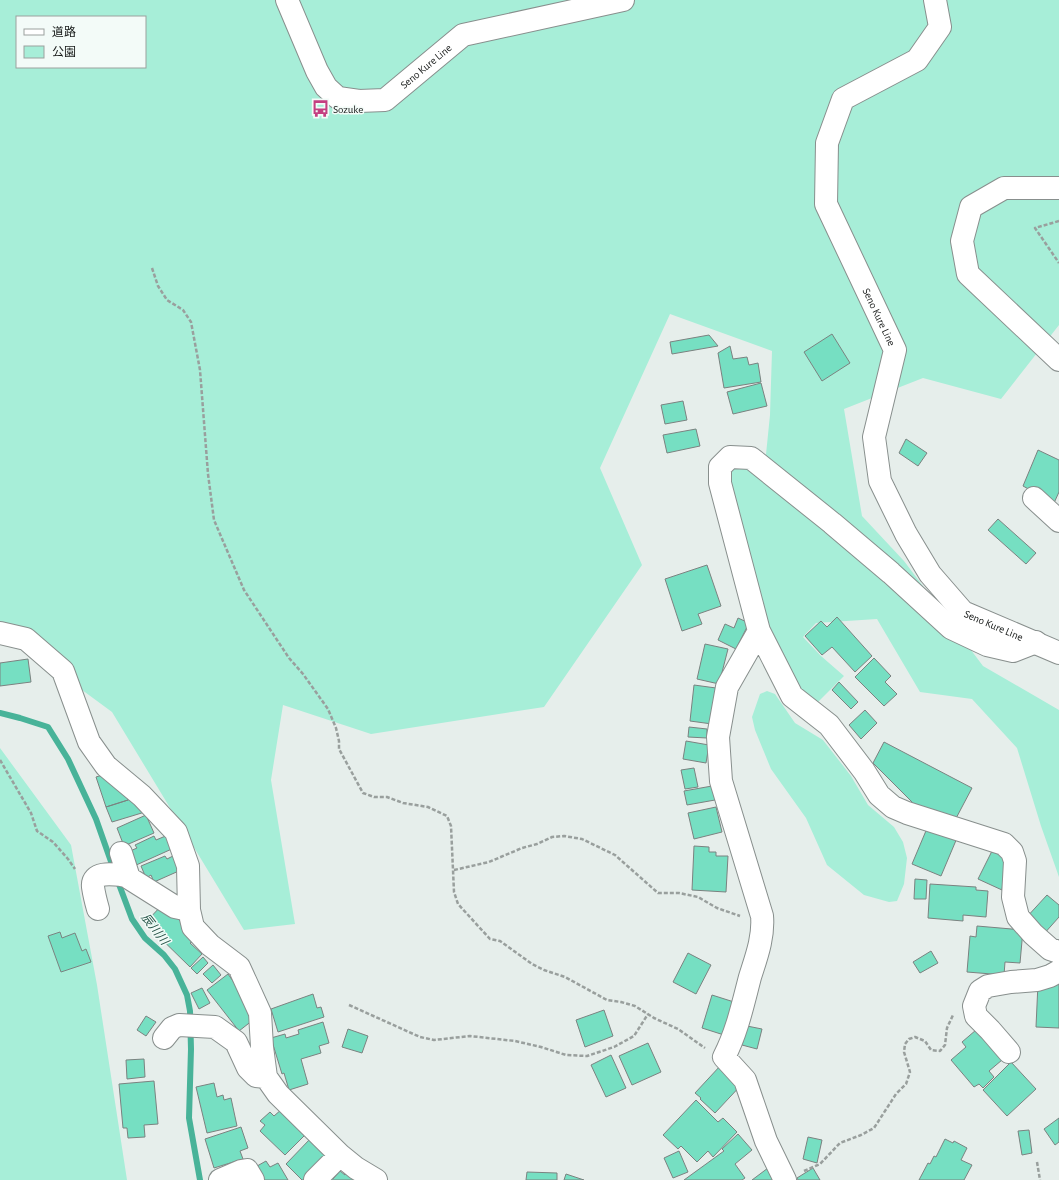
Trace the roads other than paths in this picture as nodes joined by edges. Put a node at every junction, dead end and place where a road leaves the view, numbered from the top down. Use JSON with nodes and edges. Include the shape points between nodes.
{"nodes":[{"id":1,"x":287,"y":0,"type":"edge"},
{"id":2,"x":623,"y":0,"type":"edge"},
{"id":3,"x":935,"y":0,"type":"edge"},
{"id":4,"x":1059,"y":188,"type":"edge"},
{"id":5,"x":1059,"y":360,"type":"edge"},
{"id":6,"x":1034,"y":498,"type":"dead end"},
{"id":7,"x":1059,"y":521,"type":"edge"},
{"id":8,"x":759,"y":631,"type":"junction"},
{"id":9,"x":0,"y":632,"type":"edge"},
{"id":10,"x":1036,"y":642,"type":"junction"},
{"id":11,"x":1059,"y":653,"type":"edge"},
{"id":12,"x":121,"y":853,"type":"dead end"},
{"id":13,"x":128,"y":876,"type":"junction"},
{"id":14,"x":98,"y":909,"type":"dead end"},
{"id":15,"x":189,"y":910,"type":"junction"},
{"id":16,"x":1059,"y":952,"type":"edge"},
{"id":17,"x":1059,"y":971,"type":"edge"},
{"id":18,"x":164,"y":1038,"type":"dead end"},
{"id":19,"x":1009,"y":1052,"type":"dead end"},
{"id":20,"x":266,"y":1077,"type":"junction"},
{"id":21,"x":340,"y":1155,"type":"junction"},
{"id":22,"x":794,"y":1176,"type":"edge"},
{"id":23,"x":220,"y":1180,"type":"edge"},
{"id":24,"x":253,"y":1180,"type":"edge"},
{"id":25,"x":315,"y":1180,"type":"edge"},
{"id":26,"x":376,"y":1180,"type":"edge"}],
"edges":[{"from":1,"to":2,"type":"street","name":"Seno Kure Line","via":[[317,71],[326,86],[338,98],[359,101],[385,100],[463,35]]},
{"from":3,"to":10,"type":"street","name":"Seno Kure Line","via":[[940,27],[917,60],[843,99],[827,143],[826,204],[895,350],[874,437],[880,481],[906,534],[930,574],[963,612]]},
{"from":4,"to":5,"type":"street","via":[[1004,188],[971,208],[962,240],[968,274]]},
{"from":6,"to":7,"type":"street"},
{"from":8,"to":10,"type":"street","via":[[720,484],[720,467],[730,457],[751,458],[844,533],[951,628],[987,646],[1013,651]]},
{"from":8,"to":16,"type":"street","via":[[792,696],[829,725],[879,795],[893,807],[1004,844],[1012,852],[1015,861],[1013,896],[1018,917],[1032,934],[1050,949]]},
{"from":8,"to":22,"type":"street","via":[[727,687],[718,737],[721,781],[763,924],[760,943],[732,1039],[724,1057],[746,1080],[766,1141]]},
{"from":9,"to":15,"type":"street","via":[[26,639],[63,671],[88,742],[106,766],[142,796],[176,832],[188,866]]},
{"from":10,"to":11,"type":"street","name":"Seno Kure Line"},
{"from":12,"to":13,"type":"street"},
{"from":13,"to":14,"type":"street","via":[[102,874],[95,878],[92,885]]},
{"from":13,"to":15,"type":"street","via":[[175,907]]},
{"from":15,"to":20,"type":"street","via":[[193,927],[210,946],[239,967],[260,1013]]},
{"from":17,"to":19,"type":"street","via":[[1037,980],[988,986],[980,991],[974,1006],[976,1016]]},
{"from":18,"to":20,"type":"street","via":[[172,1028],[179,1025],[215,1027],[236,1042],[248,1068],[256,1076]]},
{"from":20,"to":21,"type":"street","via":[[278,1094]]},
{"from":21,"to":25,"type":"street"},
{"from":21,"to":26,"type":"street"},
{"from":23,"to":24,"type":"street","via":[[247,1170]]}]}
